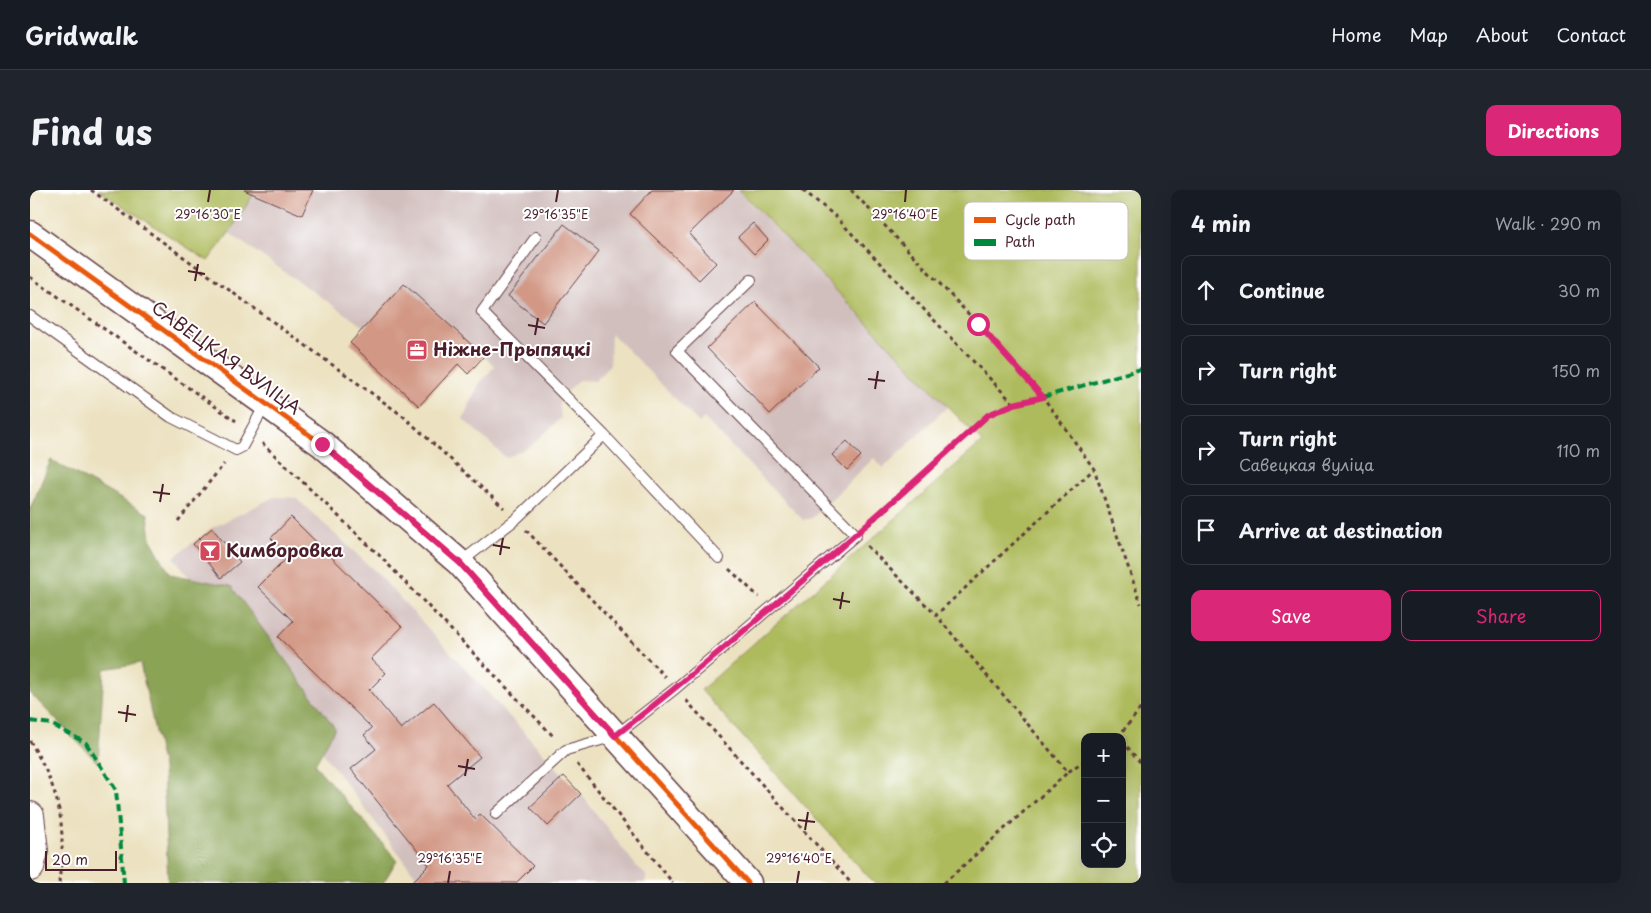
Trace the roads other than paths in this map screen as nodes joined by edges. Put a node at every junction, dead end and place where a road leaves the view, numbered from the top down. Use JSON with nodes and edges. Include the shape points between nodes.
{"nodes":[{"id":1,"x":30,"y":234,"type":"edge"},
{"id":2,"x":536,"y":237,"type":"dead end"},
{"id":3,"x":751,"y":280,"type":"dead end"},
{"id":4,"x":30,"y":316,"type":"edge"},
{"id":5,"x":266,"y":404,"type":"junction"},
{"id":6,"x":604,"y":435,"type":"junction"},
{"id":7,"x":718,"y":558,"type":"road end"},
{"id":8,"x":460,"y":563,"type":"junction"},
{"id":9,"x":615,"y":736,"type":"junction"},
{"id":10,"x":496,"y":814,"type":"dead end"},
{"id":11,"x":30,"y":816,"type":"edge"},
{"id":12,"x":30,"y":867,"type":"edge"},
{"id":13,"x":748,"y":883,"type":"edge"}],
"edges":[{"from":1,"to":5,"type":"street","name":"САВЕЦКАЯ ВУЛІЦА"},
{"from":2,"to":6,"type":"lane","via":[[482,312]]},
{"from":3,"to":9,"type":"lane","via":[[678,350],[856,535]]},
{"from":4,"to":5,"type":"lane","via":[[171,417],[236,450],[242,447]]},
{"from":5,"to":8,"type":"street","name":"САВЕЦКАЯ ВУЛІЦА","via":[[322,444]]},
{"from":6,"to":7,"type":"lane"},
{"from":6,"to":8,"type":"lane","via":[[516,519]]},
{"from":8,"to":9,"type":"street","name":"САВЕЦКАЯ ВУЛІЦА"},
{"from":9,"to":10,"type":"lane","via":[[566,750]]},
{"from":9,"to":13,"type":"street","name":"САВЕЦКАЯ ВУЛІЦА"},
{"from":11,"to":12,"type":"main road","via":[[34,851]]}]}
